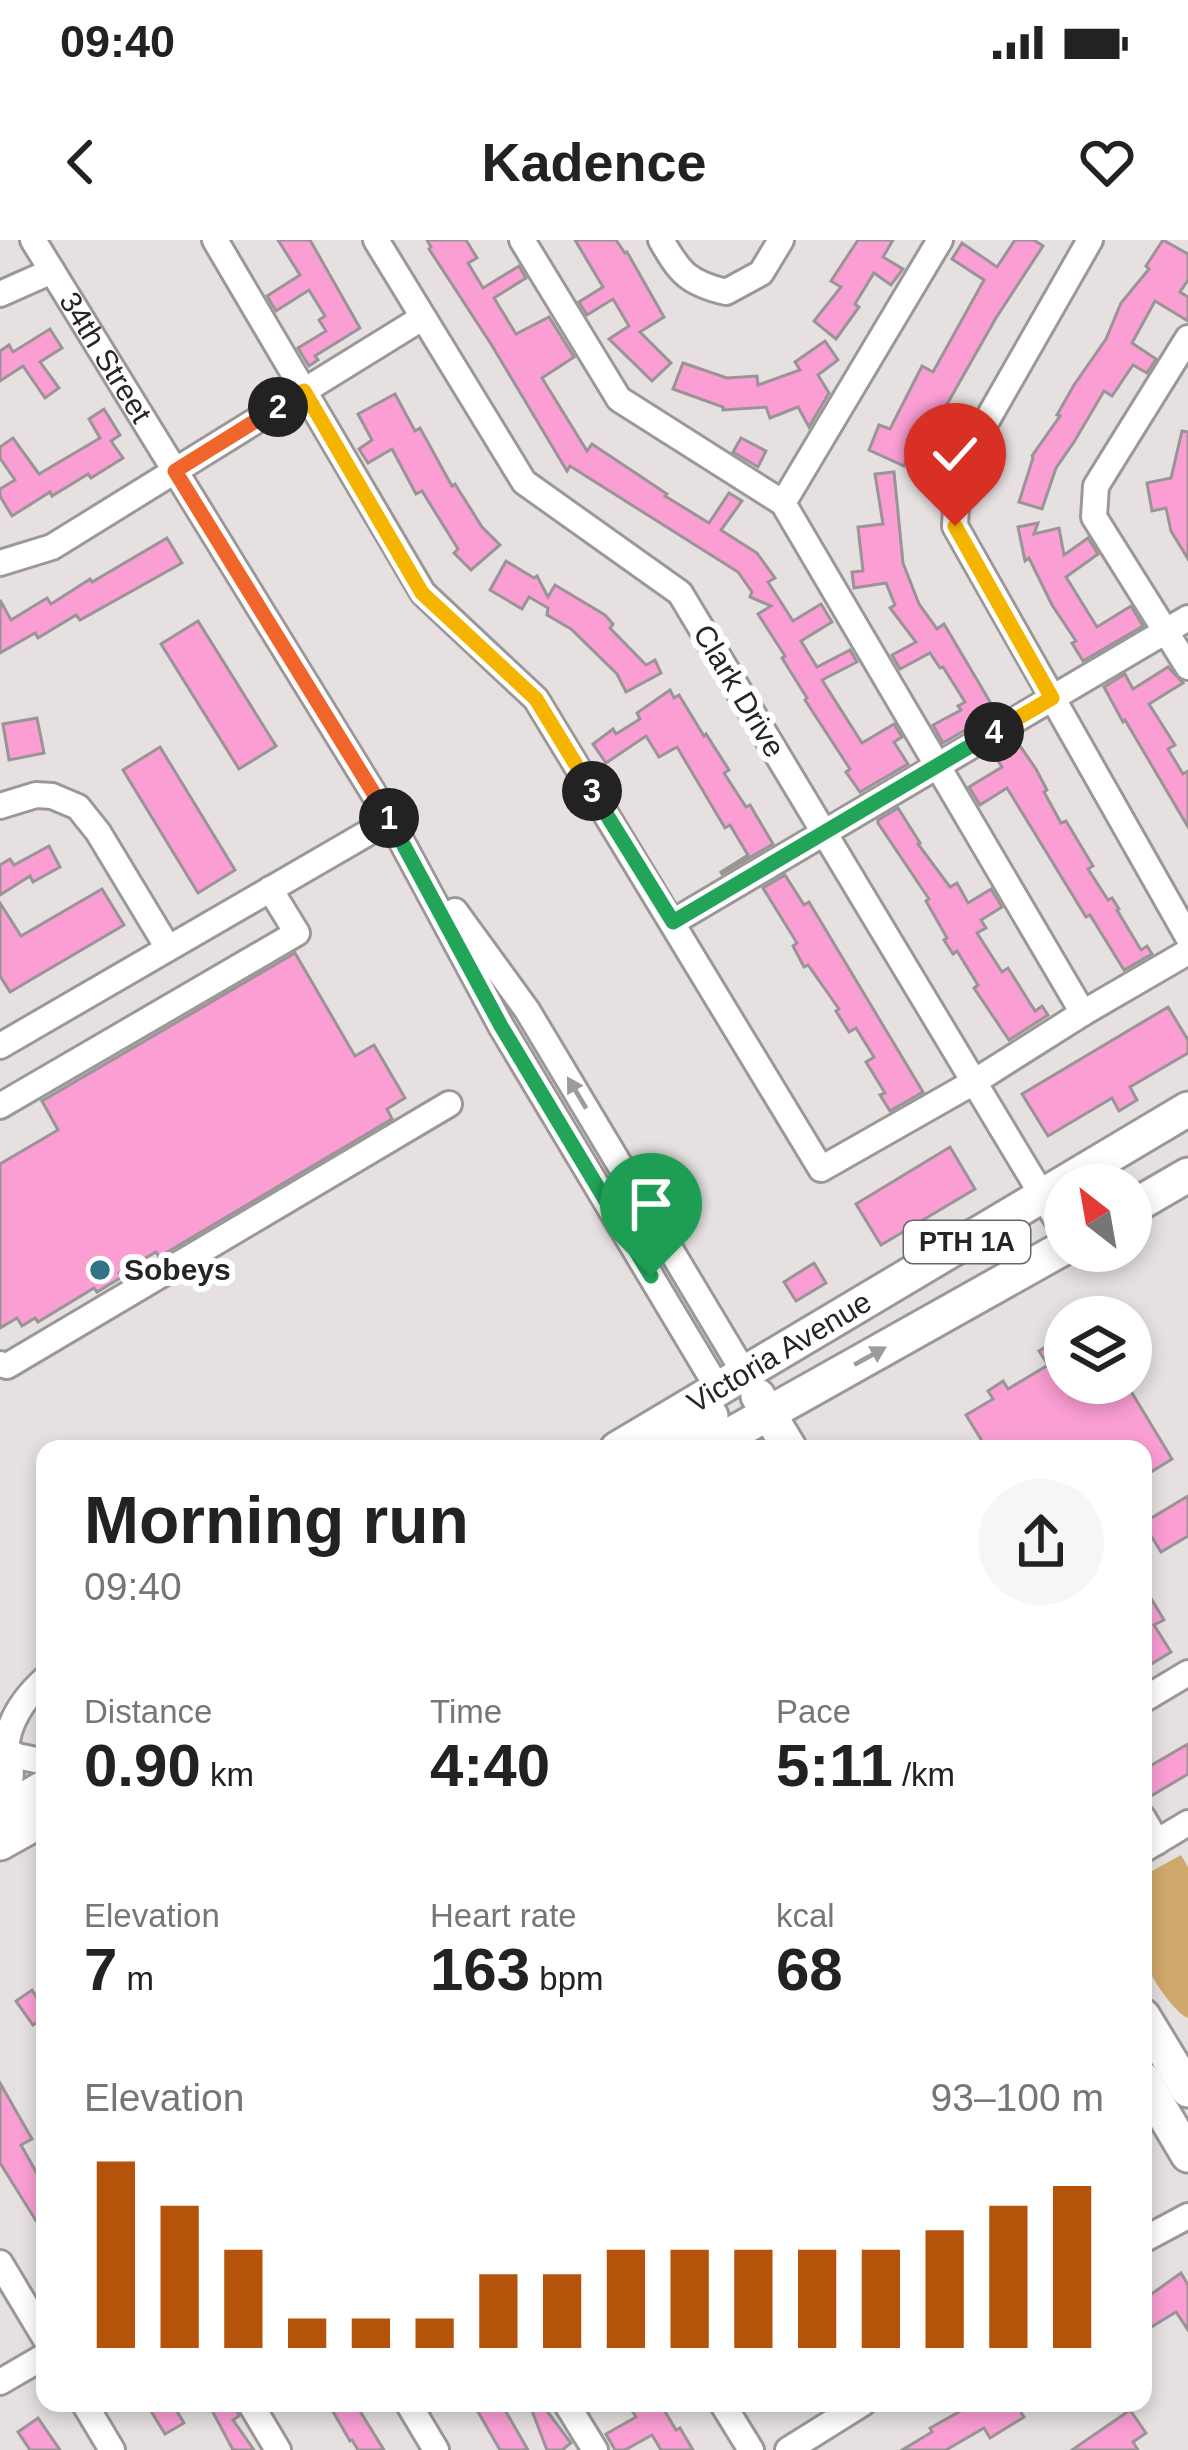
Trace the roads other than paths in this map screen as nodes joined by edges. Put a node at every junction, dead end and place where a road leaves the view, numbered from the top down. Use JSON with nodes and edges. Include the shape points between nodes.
{"nodes":[{"id":1,"x":33,"y":240,"type":"edge"},
{"id":2,"x":215,"y":240,"type":"edge"},
{"id":3,"x":376,"y":240,"type":"edge"},
{"id":4,"x":522,"y":240,"type":"edge"},
{"id":5,"x":661,"y":240,"type":"edge"},
{"id":6,"x":781,"y":240,"type":"edge"},
{"id":7,"x":940,"y":240,"type":"edge"},
{"id":8,"x":1090,"y":240,"type":"edge"},
{"id":9,"x":52,"y":271,"type":"junction"},
{"id":10,"x":0,"y":294,"type":"edge"},
{"id":11,"x":422,"y":318,"type":"junction"},
{"id":12,"x":1188,"y":338,"type":"edge"},
{"id":13,"x":304,"y":391,"type":"junction"},
{"id":14,"x":175,"y":471,"type":"junction"},
{"id":15,"x":783,"y":503,"type":"junction"},
{"id":16,"x":0,"y":563,"type":"edge"},
{"id":17,"x":1177,"y":624,"type":"edge"},
{"id":18,"x":1188,"y":667,"type":"edge"},
{"id":19,"x":1052,"y":698,"type":"junction"},
{"id":20,"x":938,"y":766,"type":"junction"},
{"id":21,"x":0,"y":806,"type":"edge"},
{"id":22,"x":397,"y":831,"type":"junction"},
{"id":23,"x":824,"y":833,"type":"junction"},
{"id":24,"x":270,"y":889,"type":"junction"},
{"id":25,"x":673,"y":922,"type":"junction"},
{"id":26,"x":1188,"y":937,"type":"edge"},
{"id":27,"x":168,"y":948,"type":"junction"},
{"id":28,"x":1188,"y":952,"type":"edge"},
{"id":29,"x":1083,"y":1013,"type":"junction"},
{"id":30,"x":548,"y":1044,"type":"junction"},
{"id":31,"x":0,"y":1046,"type":"edge"},
{"id":32,"x":522,"y":1060,"type":"junction"},
{"id":33,"x":974,"y":1082,"type":"junction"},
{"id":34,"x":449,"y":1104,"type":"dead end"},
{"id":35,"x":0,"y":1106,"type":"edge"},
{"id":36,"x":1188,"y":1109,"type":"edge"},
{"id":37,"x":1188,"y":1174,"type":"edge"},
{"id":38,"x":1152,"y":1195,"type":"edge"},
{"id":39,"x":1042,"y":1197,"type":"junction"},
{"id":40,"x":1044,"y":1200,"type":"edge"},
{"id":41,"x":1044,"y":1258,"type":"edge"},
{"id":42,"x":0,"y":1364,"type":"edge"},
{"id":43,"x":745,"y":1409,"type":"edge"},
{"id":44,"x":645,"y":1440,"type":"edge"},
{"id":45,"x":684,"y":1440,"type":"edge"},
{"id":46,"x":714,"y":1440,"type":"edge"},
{"id":47,"x":780,"y":1440,"type":"edge"},
{"id":48,"x":1188,"y":1673,"type":"edge"},
{"id":49,"x":36,"y":1690,"type":"edge"},
{"id":50,"x":1152,"y":1695,"type":"edge"},
{"id":51,"x":3,"y":1745,"type":"edge"},
{"id":52,"x":36,"y":1760,"type":"edge"},
{"id":53,"x":36,"y":1792,"type":"edge"},
{"id":54,"x":0,"y":1804,"type":"edge"},
{"id":55,"x":0,"y":1814,"type":"edge"},
{"id":56,"x":36,"y":1823,"type":"edge"},
{"id":57,"x":0,"y":1843,"type":"edge"},
{"id":58,"x":1152,"y":2032,"type":"edge"},
{"id":59,"x":1188,"y":2090,"type":"edge"},
{"id":60,"x":1152,"y":2094,"type":"edge"},
{"id":61,"x":1188,"y":2155,"type":"edge"},
{"id":62,"x":1188,"y":2216,"type":"edge"},
{"id":63,"x":1152,"y":2235,"type":"edge"},
{"id":64,"x":0,"y":2263,"type":"edge"},
{"id":65,"x":36,"y":2323,"type":"edge"},
{"id":66,"x":36,"y":2361,"type":"edge"},
{"id":67,"x":0,"y":2382,"type":"edge"},
{"id":68,"x":89,"y":2412,"type":"edge"},
{"id":69,"x":255,"y":2412,"type":"edge"},
{"id":70,"x":413,"y":2412,"type":"edge"},
{"id":71,"x":572,"y":2412,"type":"edge"},
{"id":72,"x":728,"y":2412,"type":"edge"},
{"id":73,"x":849,"y":2412,"type":"edge"},
{"id":74,"x":112,"y":2450,"type":"edge"},
{"id":75,"x":278,"y":2450,"type":"edge"},
{"id":76,"x":436,"y":2450,"type":"edge"},
{"id":77,"x":595,"y":2450,"type":"edge"},
{"id":78,"x":751,"y":2450,"type":"edge"},
{"id":79,"x":788,"y":2450,"type":"edge"}],
"edges":[{"from":1,"to":9,"type":"street","name":"34th Street"},
{"from":2,"to":13,"type":"street"},
{"from":3,"to":11,"type":"street","name":"Clark Drive"},
{"from":4,"to":15,"type":"street","via":[[619,399]]},
{"from":5,"to":6,"type":"street","via":[[697,285],[726,292],[761,273]]},
{"from":7,"to":15,"type":"street"},
{"from":8,"to":19,"type":"street","via":[[958,471],[955,526]]},
{"from":9,"to":10,"type":"street"},
{"from":9,"to":14,"type":"street","name":"34th Street"},
{"from":11,"to":13,"type":"street"},
{"from":11,"to":23,"type":"street","name":"Clark Drive","via":[[524,482],[680,593]]},
{"from":12,"to":17,"type":"street","via":[[1096,487],[1094,517]]},
{"from":13,"to":14,"type":"street"},
{"from":13,"to":25,"type":"street","via":[[422,593],[536,699]]},
{"from":14,"to":16,"type":"street","via":[[52,547]]},
{"from":14,"to":22,"type":"street","name":"34th Street"},
{"from":15,"to":20,"type":"street"},
{"from":17,"to":18,"type":"street"},
{"from":17,"to":19,"type":"street"},
{"from":19,"to":20,"type":"street"},
{"from":19,"to":26,"type":"street"},
{"from":20,"to":23,"type":"street"},
{"from":20,"to":29,"type":"street"},
{"from":21,"to":27,"type":"street","via":[[36,795],[78,807]]},
{"from":22,"to":24,"type":"street"},
{"from":22,"to":30,"type":"street","name":"34th Street"},
{"from":22,"to":32,"type":"street","name":"34th Street"},
{"from":23,"to":25,"type":"street"},
{"from":23,"to":33,"type":"street","name":"Clark Drive"},
{"from":24,"to":27,"type":"street"},
{"from":24,"to":35,"type":"street","via":[[297,933]]},
{"from":25,"to":33,"type":"street","via":[[821,1169]]},
{"from":27,"to":31,"type":"street"},
{"from":28,"to":29,"type":"street"},
{"from":29,"to":33,"type":"street"},
{"from":30,"to":32,"type":"street"},
{"from":43,"to":30,"type":"street","name":"34th Street","one_way":true},
{"from":32,"to":43,"type":"street","name":"34th Street"},
{"from":33,"to":39,"type":"street","name":"Clark Drive"},
{"from":34,"to":42,"type":"street"},
{"from":36,"to":39,"type":"main road","name":"Victoria Avenue","number":"PTH 1A"},
{"from":37,"to":38,"type":"main road"},
{"from":39,"to":40,"type":"street","name":"Clark Drive"},
{"from":39,"to":43,"type":"main road","name":"Victoria Avenue","number":"PTH 1A","via":[[975,1237]]},
{"from":43,"to":41,"type":"main road","name":"Victoria Avenue","number":"PTH 1A","one_way":true},
{"from":43,"to":44,"type":"main road","name":"Victoria Avenue","number":"PTH 1A"},
{"from":43,"to":45,"type":"main road"},
{"from":43,"to":46,"type":"main road","name":"Victoria Avenue","number":"PTH 1A"},
{"from":43,"to":47,"type":"main road","name":"34th Street"},
{"from":48,"to":50,"type":"street"},
{"from":49,"to":51,"type":"street"},
{"from":51,"to":52,"type":"street"},
{"from":51,"to":54,"type":"street","via":[[12,1769]]},
{"from":53,"to":55,"type":"main road"},
{"from":56,"to":57,"type":"main road"},
{"from":58,"to":59,"type":"main road"},
{"from":60,"to":61,"type":"main road"},
{"from":62,"to":63,"type":"street"},
{"from":64,"to":65,"type":"street"},
{"from":66,"to":67,"type":"street"},
{"from":68,"to":74,"type":"street"},
{"from":69,"to":75,"type":"street"},
{"from":70,"to":76,"type":"street"},
{"from":71,"to":77,"type":"street"},
{"from":72,"to":78,"type":"street"},
{"from":73,"to":79,"type":"street"}]}
